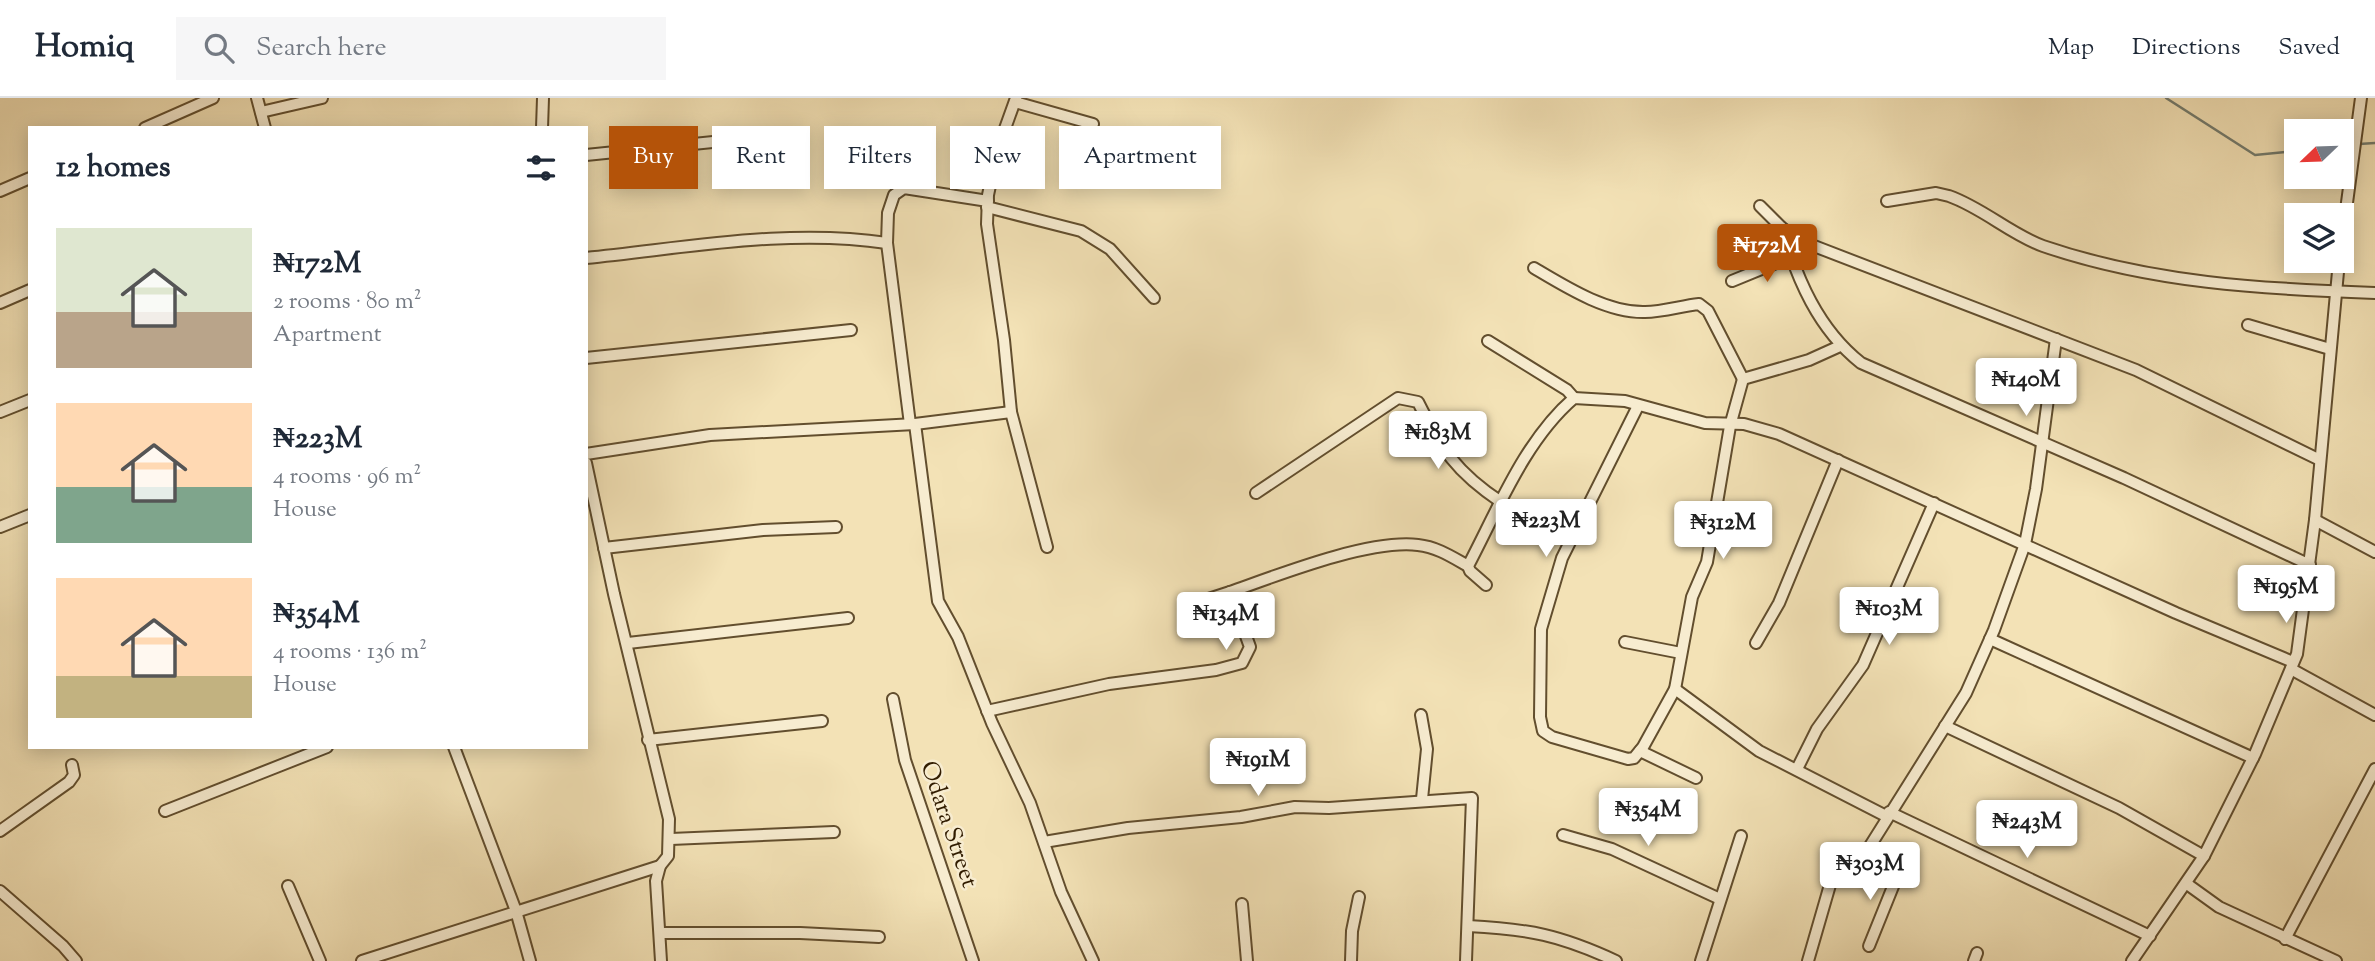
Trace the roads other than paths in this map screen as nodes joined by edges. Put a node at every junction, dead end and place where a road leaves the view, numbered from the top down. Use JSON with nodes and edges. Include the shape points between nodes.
{"nodes":[{"id":1,"x":214,"y":98,"type":"edge"},
{"id":2,"x":257,"y":98,"type":"edge"},
{"id":3,"x":322,"y":98,"type":"edge"},
{"id":4,"x":543,"y":98,"type":"edge"},
{"id":5,"x":2361,"y":98,"type":"edge"},
{"id":6,"x":1016,"y":100,"type":"edge"},
{"id":7,"x":261,"y":112,"type":"junction"},
{"id":8,"x":1093,"y":124,"type":"dead end"},
{"id":9,"x":150,"y":126,"type":"edge"},
{"id":10,"x":264,"y":126,"type":"edge"},
{"id":11,"x":542,"y":126,"type":"edge"},
{"id":12,"x":712,"y":142,"type":"edge"},
{"id":13,"x":588,"y":155,"type":"edge"},
{"id":14,"x":28,"y":179,"type":"edge"},
{"id":15,"x":0,"y":191,"type":"edge"},
{"id":16,"x":1887,"y":201,"type":"dead end"},
{"id":17,"x":2347,"y":203,"type":"edge"},
{"id":18,"x":987,"y":204,"type":"junction"},
{"id":19,"x":1760,"y":205,"type":"dead end"},
{"id":20,"x":1782,"y":228,"type":"junction"},
{"id":21,"x":887,"y":243,"type":"junction"},
{"id":22,"x":1791,"y":257,"type":"junction"},
{"id":23,"x":588,"y":258,"type":"edge"},
{"id":24,"x":1534,"y":268,"type":"dead end"},
{"id":25,"x":2337,"y":273,"type":"edge"},
{"id":26,"x":1732,"y":281,"type":"dead end"},
{"id":27,"x":28,"y":291,"type":"edge"},
{"id":28,"x":2334,"y":291,"type":"junction"},
{"id":29,"x":2375,"y":293,"type":"edge"},
{"id":30,"x":1154,"y":298,"type":"dead end"},
{"id":31,"x":0,"y":303,"type":"edge"},
{"id":32,"x":2248,"y":325,"type":"dead end"},
{"id":33,"x":851,"y":330,"type":"dead end"},
{"id":34,"x":2056,"y":339,"type":"junction"},
{"id":35,"x":1488,"y":341,"type":"dead end"},
{"id":36,"x":1840,"y":346,"type":"junction"},
{"id":37,"x":2330,"y":349,"type":"junction"},
{"id":38,"x":588,"y":358,"type":"edge"},
{"id":39,"x":1743,"y":379,"type":"junction"},
{"id":40,"x":1574,"y":398,"type":"junction"},
{"id":41,"x":28,"y":401,"type":"edge"},
{"id":42,"x":1638,"y":406,"type":"junction"},
{"id":43,"x":0,"y":412,"type":"edge"},
{"id":44,"x":1011,"y":412,"type":"junction"},
{"id":45,"x":913,"y":424,"type":"junction"},
{"id":46,"x":1730,"y":426,"type":"junction"},
{"id":47,"x":2042,"y":441,"type":"junction"},
{"id":48,"x":588,"y":454,"type":"edge"},
{"id":49,"x":1838,"y":460,"type":"junction"},
{"id":50,"x":2320,"y":460,"type":"junction"},
{"id":51,"x":588,"y":472,"type":"edge"},
{"id":52,"x":1256,"y":493,"type":"dead end"},
{"id":53,"x":1502,"y":502,"type":"junction"},
{"id":54,"x":1934,"y":503,"type":"junction"},
{"id":55,"x":28,"y":516,"type":"edge"},
{"id":56,"x":2315,"y":520,"type":"junction"},
{"id":57,"x":0,"y":527,"type":"edge"},
{"id":58,"x":836,"y":527,"type":"dead end"},
{"id":59,"x":2025,"y":544,"type":"junction"},
{"id":60,"x":1047,"y":547,"type":"dead end"},
{"id":61,"x":604,"y":548,"type":"junction"},
{"id":62,"x":2375,"y":552,"type":"edge"},
{"id":63,"x":2310,"y":565,"type":"junction"},
{"id":64,"x":1468,"y":566,"type":"junction"},
{"id":65,"x":1486,"y":584,"type":"dead end"},
{"id":66,"x":1230,"y":592,"type":"junction"},
{"id":67,"x":1190,"y":606,"type":"dead end"},
{"id":68,"x":848,"y":618,"type":"dead end"},
{"id":69,"x":1990,"y":639,"type":"junction"},
{"id":70,"x":1625,"y":642,"type":"dead end"},
{"id":71,"x":628,"y":643,"type":"junction"},
{"id":72,"x":1756,"y":643,"type":"dead end"},
{"id":73,"x":1681,"y":653,"type":"junction"},
{"id":74,"x":2292,"y":666,"type":"junction"},
{"id":75,"x":1675,"y":689,"type":"junction"},
{"id":76,"x":893,"y":699,"type":"dead end"},
{"id":77,"x":987,"y":711,"type":"junction"},
{"id":78,"x":1421,"y":715,"type":"dead end"},
{"id":79,"x":2375,"y":715,"type":"edge"},
{"id":80,"x":822,"y":721,"type":"dead end"},
{"id":81,"x":1945,"y":726,"type":"junction"},
{"id":82,"x":648,"y":740,"type":"junction"},
{"id":83,"x":322,"y":749,"type":"edge"},
{"id":84,"x":455,"y":749,"type":"edge"},
{"id":85,"x":1640,"y":751,"type":"junction"},
{"id":86,"x":2253,"y":758,"type":"junction"},
{"id":87,"x":72,"y":765,"type":"dead end"},
{"id":88,"x":1797,"y":769,"type":"junction"},
{"id":89,"x":2375,"y":769,"type":"edge"},
{"id":90,"x":1696,"y":778,"type":"dead end"},
{"id":91,"x":1422,"y":799,"type":"junction"},
{"id":92,"x":165,"y":811,"type":"dead end"},
{"id":93,"x":1888,"y":814,"type":"junction"},
{"id":94,"x":0,"y":831,"type":"edge"},
{"id":95,"x":834,"y":831,"type":"dead end"},
{"id":96,"x":1563,"y":835,"type":"dead end"},
{"id":97,"x":1741,"y":836,"type":"dead end"},
{"id":98,"x":671,"y":839,"type":"junction"},
{"id":99,"x":1044,"y":842,"type":"junction"},
{"id":100,"x":2204,"y":856,"type":"junction"},
{"id":101,"x":1860,"y":862,"type":"junction"},
{"id":102,"x":660,"y":866,"type":"junction"},
{"id":103,"x":2187,"y":884,"type":"junction"},
{"id":104,"x":288,"y":886,"type":"dead end"},
{"id":105,"x":0,"y":891,"type":"edge"},
{"id":106,"x":1359,"y":897,"type":"dead end"},
{"id":107,"x":1720,"y":899,"type":"junction"},
{"id":108,"x":1242,"y":904,"type":"dead end"},
{"id":109,"x":516,"y":911,"type":"junction"},
{"id":110,"x":1468,"y":926,"type":"junction"},
{"id":111,"x":660,"y":933,"type":"junction"},
{"id":112,"x":2150,"y":936,"type":"junction"},
{"id":113,"x":879,"y":937,"type":"dead end"},
{"id":114,"x":2285,"y":939,"type":"junction"},
{"id":115,"x":1869,"y":946,"type":"dead end"},
{"id":116,"x":76,"y":961,"type":"edge"},
{"id":117,"x":320,"y":961,"type":"edge"},
{"id":118,"x":362,"y":961,"type":"edge"},
{"id":119,"x":530,"y":961,"type":"edge"},
{"id":120,"x":661,"y":961,"type":"edge"},
{"id":121,"x":974,"y":961,"type":"edge"},
{"id":122,"x":1093,"y":961,"type":"edge"},
{"id":123,"x":1247,"y":961,"type":"edge"},
{"id":124,"x":1351,"y":961,"type":"edge"},
{"id":125,"x":1466,"y":961,"type":"edge"},
{"id":126,"x":1616,"y":961,"type":"edge"},
{"id":127,"x":1701,"y":961,"type":"edge"},
{"id":128,"x":1808,"y":961,"type":"edge"},
{"id":129,"x":2132,"y":961,"type":"edge"},
{"id":130,"x":2336,"y":961,"type":"edge"}],
"edges":[{"from":1,"to":9,"type":"street"},
{"from":2,"to":7,"type":"street"},
{"from":3,"to":7,"type":"street"},
{"from":4,"to":11,"type":"street"},
{"from":5,"to":17,"type":"street"},
{"from":6,"to":8,"type":"street"},
{"from":6,"to":18,"type":"street","via":[[998,148]]},
{"from":7,"to":10,"type":"street"},
{"from":12,"to":13,"type":"street"},
{"from":14,"to":15,"type":"street"},
{"from":16,"to":28,"type":"street","via":[[1923,194],[1949,197],[2042,246],[2148,273],[2249,288]]},
{"from":18,"to":21,"type":"street","via":[[904,188],[894,195],[888,213]]},
{"from":18,"to":30,"type":"street","via":[[1081,231],[1110,250]]},
{"from":18,"to":44,"type":"street"},
{"from":19,"to":20,"type":"street"},
{"from":20,"to":22,"type":"street"},
{"from":20,"to":34,"type":"street","via":[[1801,241]]},
{"from":21,"to":23,"type":"street","via":[[842,236],[771,237]]},
{"from":21,"to":45,"type":"street"},
{"from":22,"to":26,"type":"street"},
{"from":22,"to":36,"type":"street","via":[[1820,318]]},
{"from":24,"to":39,"type":"street","via":[[1569,289],[1619,308],[1644,312],[1699,304],[1708,311]]},
{"from":25,"to":28,"type":"street"},
{"from":27,"to":31,"type":"street"},
{"from":28,"to":29,"type":"street"},
{"from":28,"to":37,"type":"street"},
{"from":32,"to":37,"type":"street"},
{"from":33,"to":38,"type":"street"},
{"from":34,"to":47,"type":"street"},
{"from":34,"to":50,"type":"street","via":[[2136,370]]},
{"from":35,"to":40,"type":"street"},
{"from":36,"to":39,"type":"street"},
{"from":36,"to":47,"type":"street","via":[[1861,363]]},
{"from":37,"to":50,"type":"street"},
{"from":39,"to":46,"type":"street"},
{"from":40,"to":42,"type":"street"},
{"from":40,"to":53,"type":"street","via":[[1554,416]]},
{"from":41,"to":43,"type":"street"},
{"from":42,"to":46,"type":"street"},
{"from":42,"to":85,"type":"street","via":[[1562,558],[1541,629],[1540,717],[1543,731],[1552,737],[1628,758]]},
{"from":44,"to":45,"type":"street"},
{"from":44,"to":60,"type":"street"},
{"from":45,"to":48,"type":"street","via":[[710,435]]},
{"from":45,"to":77,"type":"street","via":[[938,601],[958,637]]},
{"from":46,"to":49,"type":"street","via":[[1744,424],[1779,434]]},
{"from":46,"to":73,"type":"street","via":[[1707,562],[1692,597]]},
{"from":47,"to":59,"type":"street"},
{"from":47,"to":63,"type":"street"},
{"from":49,"to":54,"type":"street"},
{"from":49,"to":72,"type":"street","via":[[1779,603]]},
{"from":50,"to":56,"type":"street"},
{"from":51,"to":61,"type":"street"},
{"from":52,"to":53,"type":"street","via":[[1386,404],[1407,398],[1418,402],[1452,463],[1469,481]]},
{"from":53,"to":64,"type":"street"},
{"from":54,"to":59,"type":"street"},
{"from":54,"to":88,"type":"street","via":[[1863,665],[1817,729]]},
{"from":55,"to":57,"type":"street"},
{"from":56,"to":62,"type":"street"},
{"from":56,"to":63,"type":"street"},
{"from":58,"to":61,"type":"street","via":[[763,530]]},
{"from":59,"to":69,"type":"street"},
{"from":59,"to":74,"type":"street"},
{"from":61,"to":71,"type":"street"},
{"from":63,"to":74,"type":"street"},
{"from":64,"to":65,"type":"street"},
{"from":64,"to":66,"type":"street","via":[[1438,550],[1403,545],[1319,561]]},
{"from":66,"to":67,"type":"street"},
{"from":66,"to":77,"type":"street","via":[[1250,647],[1242,663],[1109,684]]},
{"from":68,"to":71,"type":"street"},
{"from":69,"to":81,"type":"street","via":[[1966,694]]},
{"from":69,"to":86,"type":"street"},
{"from":70,"to":73,"type":"street"},
{"from":71,"to":82,"type":"street"},
{"from":73,"to":75,"type":"street"},
{"from":74,"to":79,"type":"street"},
{"from":74,"to":86,"type":"street"},
{"from":75,"to":85,"type":"street"},
{"from":75,"to":88,"type":"street","via":[[1759,751]]},
{"from":76,"to":121,"type":"street","name":"Odara Street","via":[[905,760]]},
{"from":77,"to":99,"type":"street"},
{"from":78,"to":91,"type":"street","via":[[1427,748]]},
{"from":80,"to":82,"type":"street"},
{"from":81,"to":93,"type":"street"},
{"from":81,"to":100,"type":"street","via":[[2119,808]]},
{"from":82,"to":98,"type":"street"},
{"from":83,"to":92,"type":"street"},
{"from":84,"to":109,"type":"street"},
{"from":85,"to":90,"type":"street"},
{"from":86,"to":100,"type":"street"},
{"from":87,"to":94,"type":"street","via":[[74,775],[69,782]]},
{"from":88,"to":93,"type":"street"},
{"from":89,"to":114,"type":"street"},
{"from":91,"to":99,"type":"street","via":[[1295,807]]},
{"from":91,"to":110,"type":"street","via":[[1472,798]]},
{"from":93,"to":101,"type":"street"},
{"from":93,"to":112,"type":"street"},
{"from":95,"to":98,"type":"street"},
{"from":96,"to":107,"type":"street","via":[[1612,849]]},
{"from":97,"to":107,"type":"street"},
{"from":98,"to":102,"type":"street","via":[[668,856]]},
{"from":99,"to":122,"type":"street"},
{"from":100,"to":103,"type":"street"},
{"from":101,"to":115,"type":"street","via":[[1894,884]]},
{"from":101,"to":128,"type":"street","via":[[1843,860],[1834,871]]},
{"from":102,"to":109,"type":"street"},
{"from":102,"to":111,"type":"street","via":[[656,881]]},
{"from":103,"to":112,"type":"street"},
{"from":103,"to":114,"type":"street","via":[[2219,907]]},
{"from":104,"to":117,"type":"street"},
{"from":105,"to":116,"type":"street"},
{"from":106,"to":124,"type":"street"},
{"from":107,"to":127,"type":"street"},
{"from":108,"to":123,"type":"street"},
{"from":109,"to":118,"type":"street"},
{"from":109,"to":119,"type":"street"},
{"from":110,"to":125,"type":"street"},
{"from":110,"to":126,"type":"street","via":[[1540,932]]},
{"from":111,"to":113,"type":"street"},
{"from":111,"to":120,"type":"street"},
{"from":112,"to":129,"type":"street"},
{"from":114,"to":130,"type":"street"}]}
